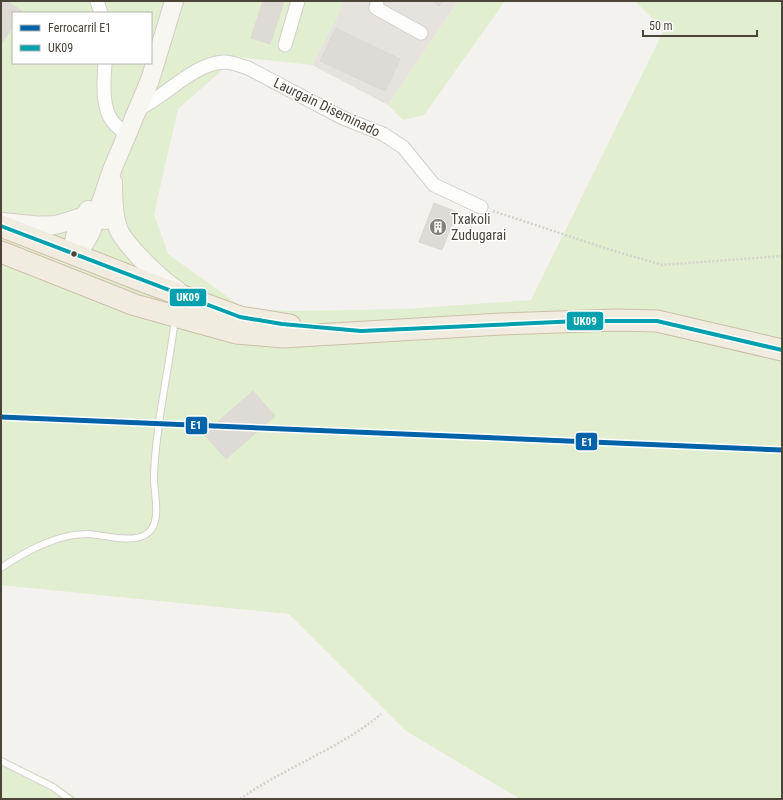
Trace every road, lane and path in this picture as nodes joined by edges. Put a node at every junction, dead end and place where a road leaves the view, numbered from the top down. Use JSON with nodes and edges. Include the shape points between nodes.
{"nodes":[{"id":1,"x":97,"y":1,"type":"edge"},
{"id":2,"x":174,"y":1,"type":"edge"},
{"id":3,"x":298,"y":1,"type":"edge"},
{"id":4,"x":377,"y":1,"type":"edge"},
{"id":5,"x":101,"y":12,"type":"edge"},
{"id":6,"x":421,"y":34,"type":"dead end"},
{"id":7,"x":285,"y":45,"type":"dead end"},
{"id":8,"x":105,"y":64,"type":"edge"},
{"id":9,"x":138,"y":109,"type":"junction"},
{"id":10,"x":127,"y":136,"type":"junction"},
{"id":11,"x":112,"y":170,"type":"junction"},
{"id":12,"x":481,"y":207,"type":"joint"},
{"id":13,"x":91,"y":216,"type":"junction"},
{"id":14,"x":1,"y":222,"type":"edge"},
{"id":15,"x":1,"y":226,"type":"edge"},
{"id":16,"x":117,"y":227,"type":"junction"},
{"id":17,"x":1,"y":248,"type":"edge"},
{"id":18,"x":1,"y":252,"type":"edge"},
{"id":19,"x":74,"y":254,"type":"junction"},
{"id":20,"x":782,"y":256,"type":"edge"},
{"id":21,"x":192,"y":300,"type":"junction"},
{"id":22,"x":175,"y":318,"type":"junction"},
{"id":23,"x":361,"y":331,"type":"junction"},
{"id":24,"x":782,"y":350,"type":"edge"},
{"id":25,"x":1,"y":568,"type":"edge"},
{"id":26,"x":381,"y":714,"type":"dead end"},
{"id":27,"x":1,"y":761,"type":"edge"},
{"id":28,"x":69,"y":799,"type":"edge"},
{"id":29,"x":240,"y":799,"type":"edge"}],
"edges":[{"from":1,"to":5,"type":"street"},
{"from":2,"to":9,"type":"main road","via":[[150,80]]},
{"from":3,"to":7,"type":"street"},
{"from":4,"to":6,"type":"street","via":[[376,8]]},
{"from":8,"to":10,"type":"street","via":[[105,97],[109,113],[114,123]]},
{"from":9,"to":10,"type":"main road"},
{"from":9,"to":12,"type":"street","name":"Laurgain Diseminado","via":[[150,104],[197,71],[224,62],[235,64],[248,68],[343,118],[383,134],[403,147],[434,185]]},
{"from":10,"to":11,"type":"main road"},
{"from":11,"to":13,"type":"main road"},
{"from":11,"to":16,"type":"main road"},
{"from":12,"to":20,"type":"path","via":[[662,265]]},
{"from":13,"to":14,"type":"main road","via":[[54,225]]},
{"from":13,"to":16,"type":"main road"},
{"from":13,"to":19,"type":"main road","via":[[76,229],[72,242]]},
{"from":15,"to":19,"type":"highway"},
{"from":16,"to":21,"type":"main road","via":[[128,243],[165,283]]},
{"from":17,"to":19,"type":"highway","via":[[50,262],[63,261]]},
{"from":18,"to":22,"type":"highway","via":[[135,305]]},
{"from":19,"to":21,"type":"highway"},
{"from":19,"to":22,"type":"highway","via":[[90,276]]},
{"from":21,"to":23,"type":"highway","via":[[240,317],[282,324]]},
{"from":22,"to":23,"type":"highway","via":[[236,334],[283,337]]},
{"from":22,"to":25,"type":"lane","via":[[158,427],[154,476],[156,514],[152,529],[145,535],[133,538],[86,534],[62,537],[24,552]]},
{"from":23,"to":24,"type":"highway","via":[[563,321],[657,321]]},
{"from":26,"to":29,"type":"path","via":[[364,729],[330,750]]},
{"from":27,"to":28,"type":"lane","via":[[53,787]]}]}
